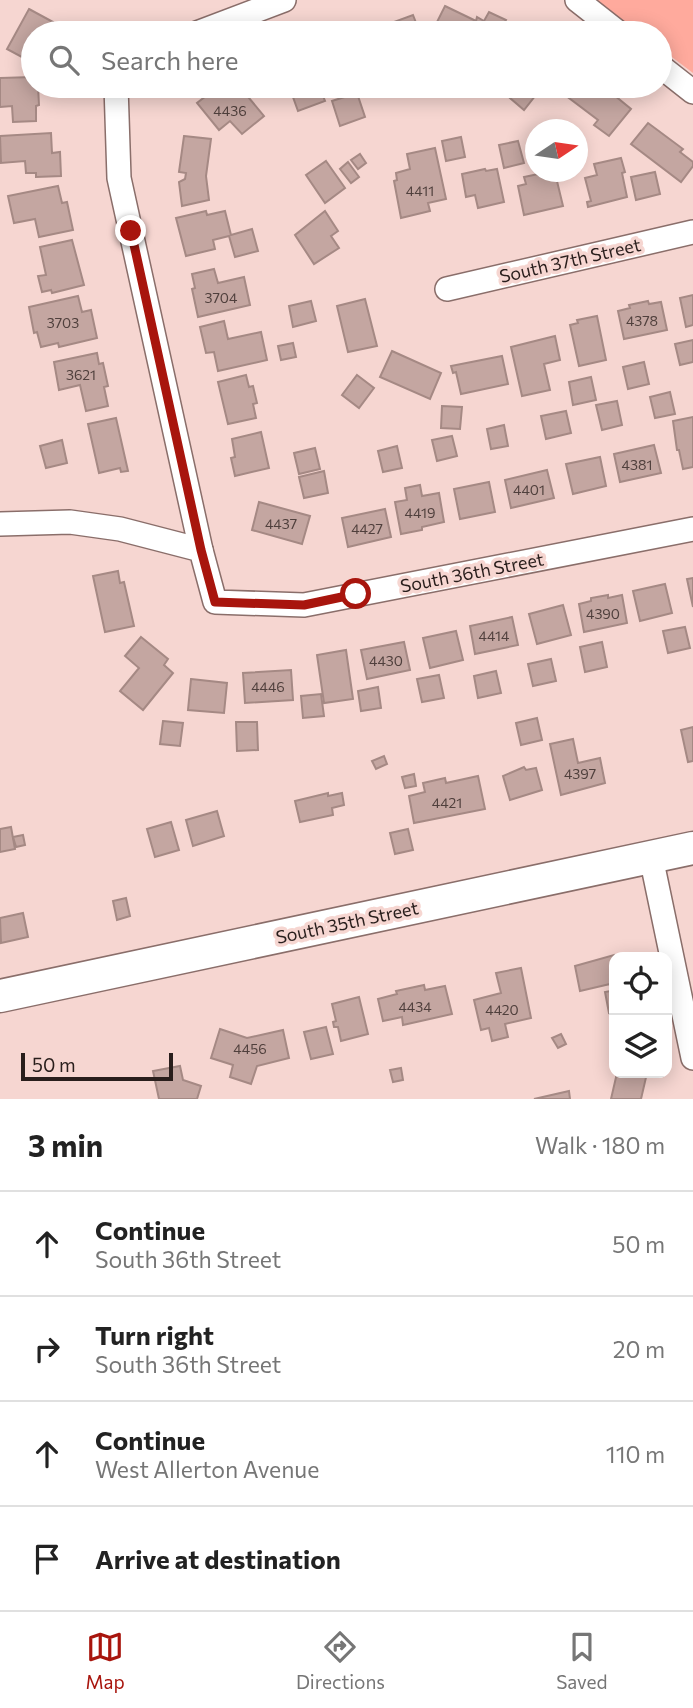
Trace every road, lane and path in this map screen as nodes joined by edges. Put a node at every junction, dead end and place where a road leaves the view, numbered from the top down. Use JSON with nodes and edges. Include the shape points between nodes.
{"nodes":[{"id":1,"x":284,"y":0,"type":"edge"},
{"id":2,"x":577,"y":0,"type":"edge"},
{"id":3,"x":229,"y":21,"type":"edge"},
{"id":4,"x":604,"y":21,"type":"edge"},
{"id":5,"x":672,"y":75,"type":"edge"},
{"id":6,"x":693,"y":92,"type":"edge"},
{"id":7,"x":116,"y":98,"type":"edge"},
{"id":8,"x":693,"y":232,"type":"edge"},
{"id":9,"x":447,"y":289,"type":"dead end"},
{"id":10,"x":0,"y":524,"type":"edge"},
{"id":11,"x":693,"y":529,"type":"edge"},
{"id":12,"x":201,"y":550,"type":"junction"},
{"id":13,"x":693,"y":848,"type":"edge"},
{"id":14,"x":651,"y":857,"type":"junction"},
{"id":15,"x":0,"y":996,"type":"edge"},
{"id":16,"x":693,"y":1058,"type":"edge"}],
"edges":[{"from":1,"to":3,"type":"street"},
{"from":2,"to":4,"type":"street"},
{"from":5,"to":6,"type":"street"},
{"from":7,"to":12,"type":"street","via":[[119,178]]},
{"from":8,"to":9,"type":"street","name":"South 37th Street"},
{"from":10,"to":12,"type":"street","via":[[70,522],[120,529]]},
{"from":11,"to":12,"type":"street","name":"South 36th Street","via":[[304,605],[215,602]]},
{"from":13,"to":14,"type":"street","name":"South 35th Street"},
{"from":14,"to":15,"type":"street","name":"South 35th Street"},
{"from":14,"to":16,"type":"street"}]}
